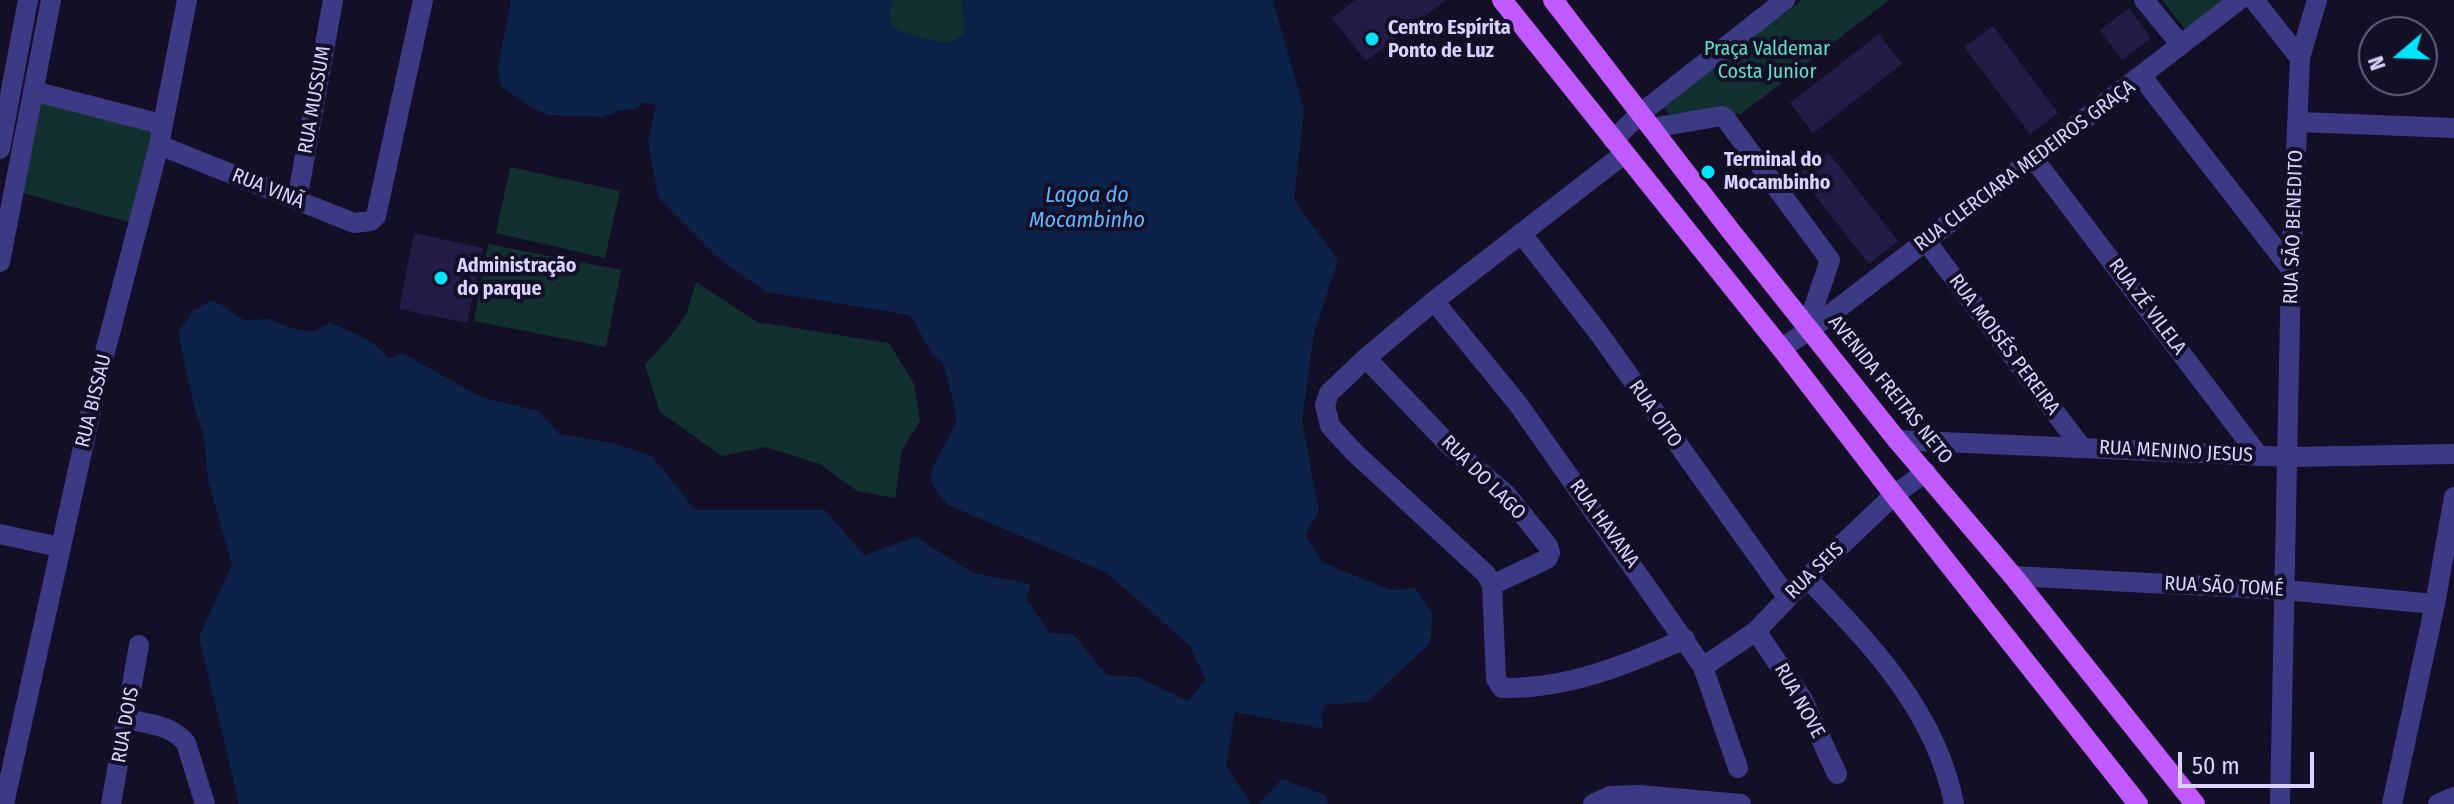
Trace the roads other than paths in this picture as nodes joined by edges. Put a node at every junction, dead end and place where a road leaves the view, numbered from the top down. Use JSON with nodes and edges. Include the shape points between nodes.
{"nodes":[{"id":1,"x":28,"y":0,"type":"edge"},
{"id":2,"x":51,"y":0,"type":"edge"},
{"id":3,"x":187,"y":0,"type":"edge"},
{"id":4,"x":333,"y":0,"type":"edge"},
{"id":5,"x":423,"y":0,"type":"edge"},
{"id":6,"x":1502,"y":0,"type":"edge"},
{"id":7,"x":1785,"y":0,"type":"edge"},
{"id":8,"x":2144,"y":0,"type":"edge"},
{"id":9,"x":2239,"y":0,"type":"edge"},
{"id":10,"x":2254,"y":0,"type":"edge"},
{"id":11,"x":2317,"y":0,"type":"edge"},
{"id":12,"x":1558,"y":1,"type":"edge"},
{"id":13,"x":2181,"y":45,"type":"junction"},
{"id":14,"x":2300,"y":58,"type":"junction"},
{"id":15,"x":2142,"y":77,"type":"junction"},
{"id":16,"x":33,"y":91,"type":"junction"},
{"id":17,"x":1647,"y":121,"type":"junction"},
{"id":18,"x":2299,"y":122,"type":"junction"},
{"id":19,"x":161,"y":124,"type":"junction"},
{"id":20,"x":2454,"y":128,"type":"edge"},
{"id":21,"x":159,"y":145,"type":"junction"},
{"id":22,"x":1619,"y":147,"type":"junction"},
{"id":23,"x":0,"y":149,"type":"edge"},
{"id":24,"x":2034,"y":159,"type":"junction"},
{"id":25,"x":297,"y":200,"type":"junction"},
{"id":26,"x":1521,"y":233,"type":"junction"},
{"id":27,"x":1926,"y":241,"type":"junction"},
{"id":28,"x":1,"y":249,"type":"edge"},
{"id":29,"x":2291,"y":269,"type":"junction"},
{"id":30,"x":1434,"y":301,"type":"junction"},
{"id":31,"x":1809,"y":328,"type":"junction"},
{"id":32,"x":1781,"y":348,"type":"junction"},
{"id":33,"x":1366,"y":358,"type":"junction"},
{"id":34,"x":1897,"y":440,"type":"junction"},
{"id":35,"x":2082,"y":448,"type":"junction"},
{"id":36,"x":2454,"y":454,"type":"edge"},
{"id":37,"x":2259,"y":456,"type":"junction"},
{"id":38,"x":2289,"y":457,"type":"junction"},
{"id":39,"x":1926,"y":472,"type":"junction"},
{"id":40,"x":1894,"y":495,"type":"junction"},
{"id":41,"x":2454,"y":497,"type":"edge"},
{"id":42,"x":0,"y":534,"type":"edge"},
{"id":43,"x":59,"y":547,"type":"junction"},
{"id":44,"x":2013,"y":576,"type":"junction"},
{"id":45,"x":1807,"y":578,"type":"junction"},
{"id":46,"x":1492,"y":585,"type":"junction"},
{"id":47,"x":2285,"y":590,"type":"junction"},
{"id":48,"x":1787,"y":597,"type":"junction"},
{"id":49,"x":2435,"y":604,"type":"junction"},
{"id":50,"x":1756,"y":631,"type":"junction"},
{"id":51,"x":1685,"y":639,"type":"junction"},
{"id":52,"x":139,"y":645,"type":"dead end"},
{"id":53,"x":1703,"y":667,"type":"junction"},
{"id":54,"x":127,"y":719,"type":"junction"},
{"id":55,"x":1738,"y":768,"type":"dead end"},
{"id":56,"x":1837,"y":774,"type":"dead end"},
{"id":57,"x":2454,"y":797,"type":"edge"},
{"id":58,"x":1601,"y":800,"type":"edge"},
{"id":59,"x":4,"y":804,"type":"edge"},
{"id":60,"x":111,"y":804,"type":"edge"},
{"id":61,"x":205,"y":804,"type":"edge"},
{"id":62,"x":1741,"y":804,"type":"edge"},
{"id":63,"x":1954,"y":804,"type":"edge"},
{"id":64,"x":2138,"y":804,"type":"edge"},
{"id":65,"x":2195,"y":804,"type":"edge"},
{"id":66,"x":2280,"y":804,"type":"edge"},
{"id":67,"x":2392,"y":804,"type":"edge"},
{"id":68,"x":2438,"y":804,"type":"edge"}],
"edges":[{"from":1,"to":23,"type":"street"},
{"from":2,"to":16,"type":"street"},
{"from":3,"to":19,"type":"street","name":"RUA BISSAU"},
{"from":4,"to":25,"type":"street","name":"RUA MUSSUM"},
{"from":5,"to":25,"type":"street","name":"RUA VINÃ","via":[[376,216],[366,224],[354,223]]},
{"from":6,"to":22,"type":"main road"},
{"from":7,"to":17,"type":"street"},
{"from":8,"to":13,"type":"street"},
{"from":9,"to":13,"type":"street","name":"RUA CLERCIARA MEDEIROS GRAÇA"},
{"from":10,"to":14,"type":"street"},
{"from":11,"to":14,"type":"street","name":"RUA SÃO BENEDITO"},
{"from":12,"to":17,"type":"main road","name":"AVENIDA FREITAS NETO"},
{"from":13,"to":15,"type":"street","name":"RUA CLERCIARA MEDEIROS GRAÇA"},
{"from":14,"to":18,"type":"street","name":"RUA SÃO BENEDITO"},
{"from":15,"to":24,"type":"street","name":"RUA CLERCIARA MEDEIROS GRAÇA"},
{"from":15,"to":29,"type":"street"},
{"from":16,"to":19,"type":"street"},
{"from":16,"to":28,"type":"street"},
{"from":17,"to":22,"type":"street"},
{"from":17,"to":31,"type":"main road","name":"AVENIDA FREITAS NETO"},
{"from":17,"to":31,"type":"street","via":[[1725,118],[1830,260]]},
{"from":18,"to":20,"type":"street"},
{"from":18,"to":29,"type":"street","name":"RUA SÃO BENEDITO"},
{"from":19,"to":21,"type":"street","name":"RUA BISSAU"},
{"from":21,"to":25,"type":"street","name":"RUA VINÃ"},
{"from":21,"to":43,"type":"street","name":"RUA BISSAU"},
{"from":22,"to":26,"type":"street"},
{"from":22,"to":32,"type":"main road"},
{"from":24,"to":27,"type":"street","name":"RUA CLERCIARA MEDEIROS GRAÇA"},
{"from":24,"to":37,"type":"street","name":"RUA ZÉ VILELA"},
{"from":26,"to":30,"type":"street"},
{"from":26,"to":48,"type":"street","name":"RUA OITO"},
{"from":27,"to":31,"type":"street","name":"RUA CLERCIARA MEDEIROS GRAÇA"},
{"from":27,"to":35,"type":"street","name":"RUA MOISÉS PEREIRA"},
{"from":29,"to":38,"type":"street","name":"RUA SÃO BENEDITO"},
{"from":30,"to":33,"type":"street"},
{"from":30,"to":51,"type":"street","name":"RUA HAVANA","via":[[1518,404]]},
{"from":31,"to":32,"type":"street","name":"RUA CLERCIARA MEDEIROS GRAÇA"},
{"from":31,"to":34,"type":"main road","name":"AVENIDA FREITAS NETO"},
{"from":32,"to":40,"type":"main road"},
{"from":33,"to":46,"type":"street","via":[[1329,393],[1325,405],[1330,426],[1477,563]]},
{"from":33,"to":46,"type":"street","name":"RUA DO LAGO","via":[[1450,446],[1506,494],[1548,546],[1547,559]]},
{"from":34,"to":35,"type":"street","name":"RUA MENINO JESUS"},
{"from":34,"to":39,"type":"main road","name":"AVENIDA FREITAS NETO"},
{"from":35,"to":37,"type":"street","name":"RUA MENINO JESUS"},
{"from":36,"to":38,"type":"street","name":"RUA MENINO JESUS"},
{"from":37,"to":38,"type":"street","name":"RUA MENINO JESUS"},
{"from":38,"to":47,"type":"street","name":"RUA SÃO BENEDITO"},
{"from":39,"to":40,"type":"street","name":"RUA SEIS"},
{"from":39,"to":44,"type":"main road","name":"AVENIDA FREITAS NETO"},
{"from":40,"to":45,"type":"street","name":"RUA SEIS"},
{"from":40,"to":64,"type":"main road"},
{"from":41,"to":49,"type":"street"},
{"from":42,"to":43,"type":"street"},
{"from":43,"to":59,"type":"street","name":"RUA BISSAU"},
{"from":44,"to":47,"type":"street","name":"RUA SÃO TOMÉ"},
{"from":44,"to":65,"type":"main road","name":"AVENIDA FREITAS NETO"},
{"from":45,"to":48,"type":"street","name":"RUA SEIS"},
{"from":45,"to":63,"type":"street","via":[[1896,676],[1940,755]]},
{"from":46,"to":51,"type":"street","via":[[1496,679],[1502,688],[1588,677]]},
{"from":47,"to":49,"type":"street","name":"RUA SÃO TOMÉ"},
{"from":47,"to":66,"type":"street","name":"RUA SÃO BENEDITO"},
{"from":48,"to":50,"type":"street","name":"RUA SEIS"},
{"from":49,"to":67,"type":"street"},
{"from":50,"to":53,"type":"street","name":"RUA SEIS"},
{"from":50,"to":56,"type":"street","name":"RUA NOVE","via":[[1803,700]]},
{"from":51,"to":53,"type":"street","name":"RUA HAVANA"},
{"from":52,"to":54,"type":"street","name":"RUA DOIS"},
{"from":53,"to":55,"type":"street","name":"RUA HAVANA"},
{"from":54,"to":60,"type":"street","name":"RUA DOIS"},
{"from":54,"to":61,"type":"street","via":[[181,737]]},
{"from":57,"to":68,"type":"street"},
{"from":58,"to":62,"type":"street","via":[[1639,795]]}]}
